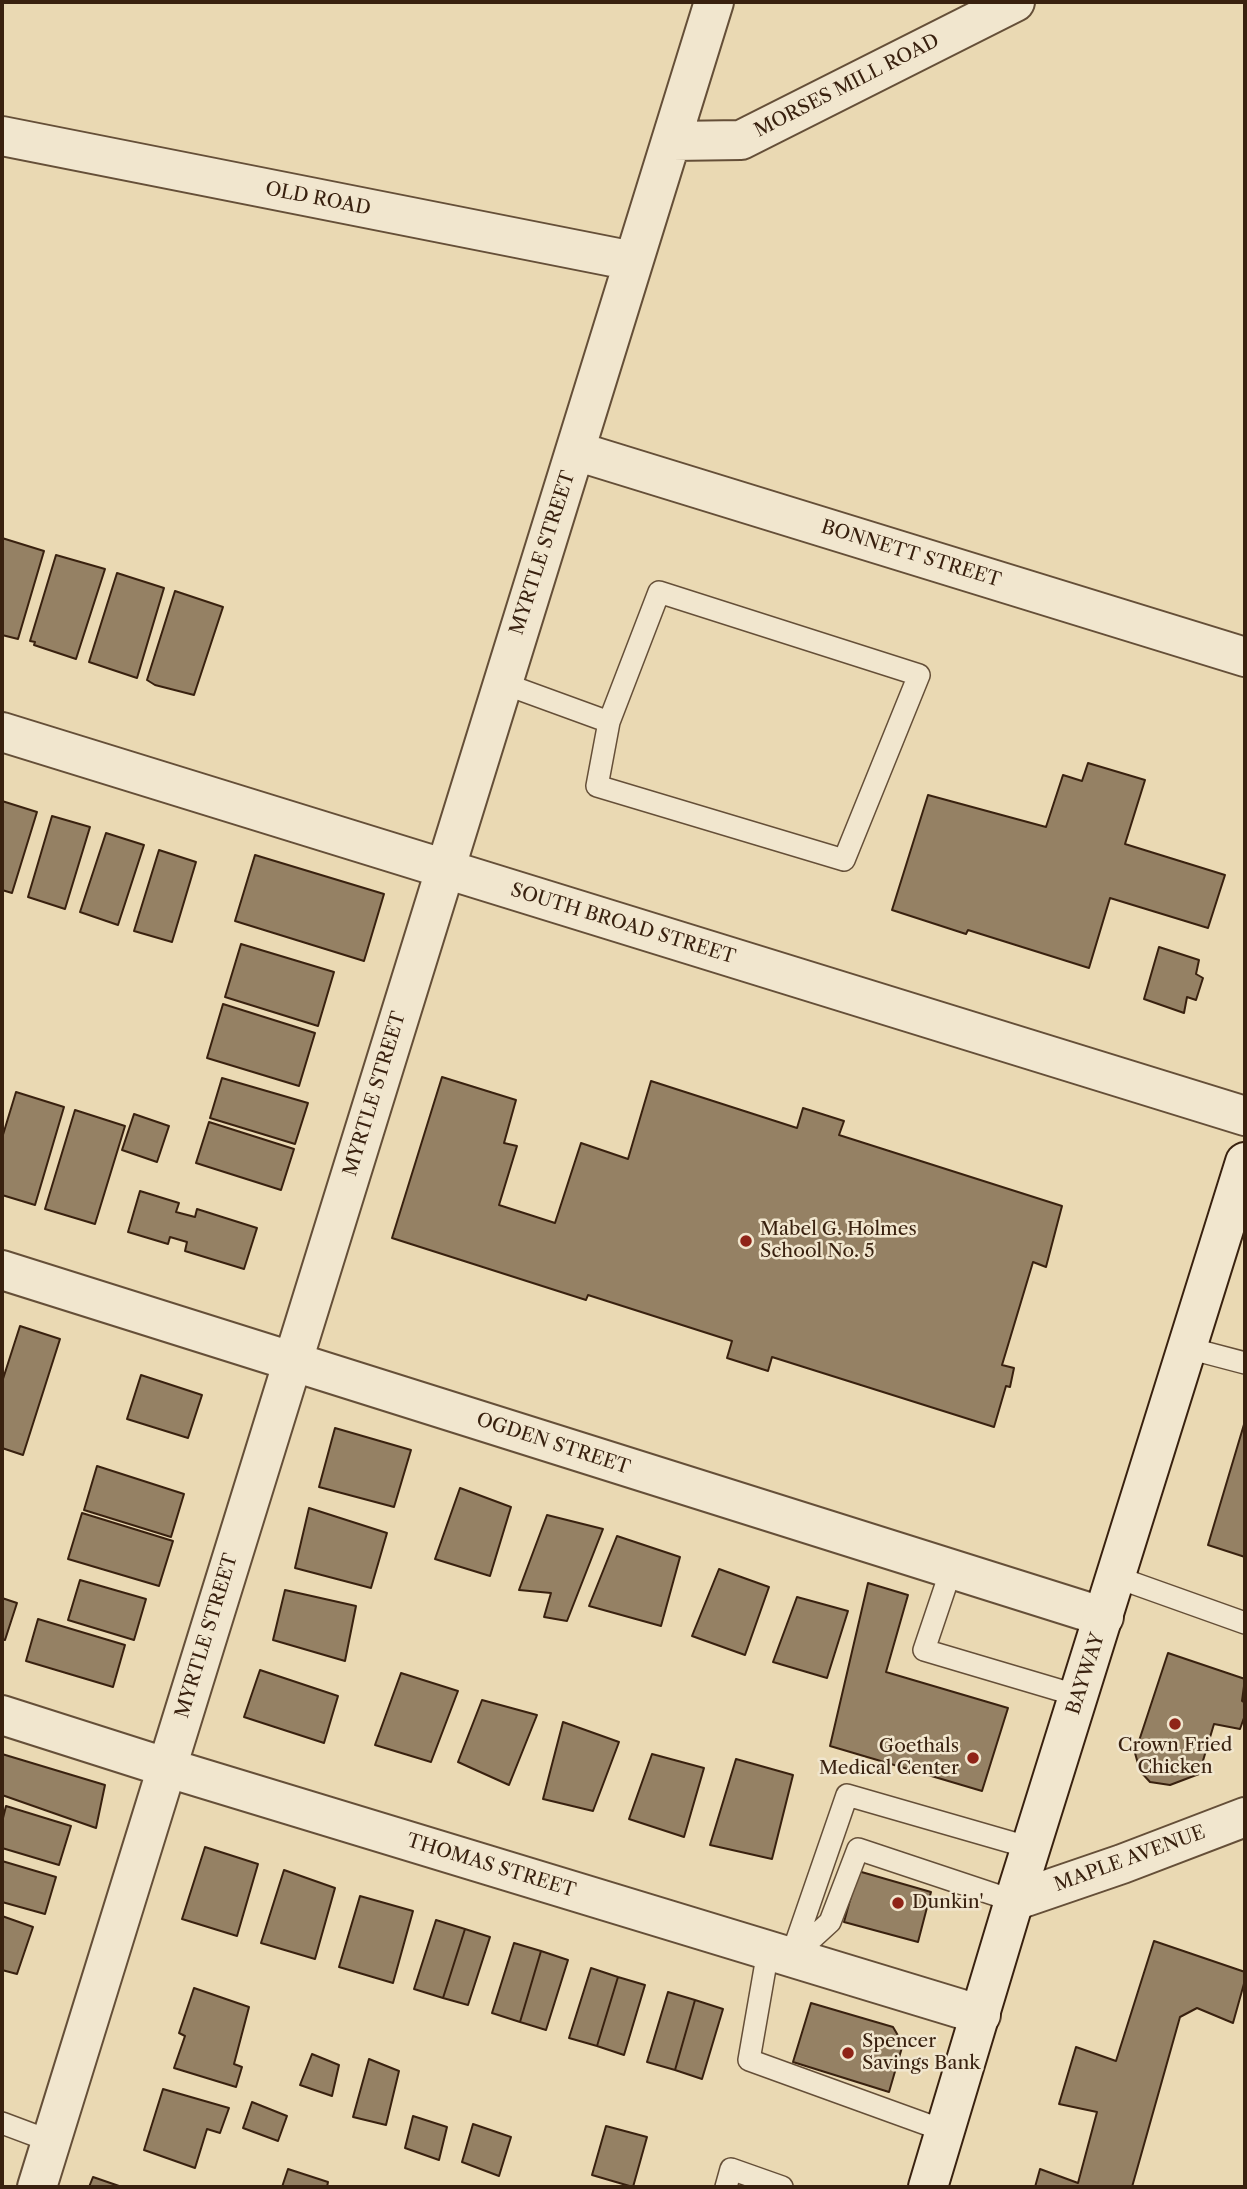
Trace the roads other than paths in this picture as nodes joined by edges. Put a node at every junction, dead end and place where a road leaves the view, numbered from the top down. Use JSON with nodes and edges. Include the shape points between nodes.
{"nodes":[{"id":1,"x":714,"y":2,"type":"edge"},
{"id":2,"x":1015,"y":2,"type":"edge"},
{"id":3,"x":2,"y":136,"type":"edge"},
{"id":4,"x":673,"y":141,"type":"junction"},
{"id":5,"x":633,"y":261,"type":"junction"},
{"id":6,"x":576,"y":451,"type":"junction"},
{"id":7,"x":1245,"y":657,"type":"edge"},
{"id":8,"x":502,"y":683,"type":"junction"},
{"id":9,"x":609,"y":722,"type":"junction"},
{"id":10,"x":2,"y":732,"type":"edge"},
{"id":11,"x":444,"y":870,"type":"junction"},
{"id":12,"x":1245,"y":1116,"type":"edge"},
{"id":13,"x":1245,"y":1162,"type":"edge"},
{"id":14,"x":2,"y":1270,"type":"edge"},
{"id":15,"x":1188,"y":1348,"type":"junction"},
{"id":16,"x":293,"y":1362,"type":"junction"},
{"id":17,"x":1245,"y":1363,"type":"edge"},
{"id":18,"x":951,"y":1570,"type":"junction"},
{"id":19,"x":1116,"y":1577,"type":"junction"},
{"id":20,"x":1104,"y":1617,"type":"junction"},
{"id":21,"x":1245,"y":1623,"type":"edge"},
{"id":22,"x":1079,"y":1696,"type":"junction"},
{"id":23,"x":2,"y":1714,"type":"edge"},
{"id":24,"x":165,"y":1768,"type":"junction"},
{"id":25,"x":1245,"y":1817,"type":"edge"},
{"id":26,"x":1031,"y":1848,"type":"junction"},
{"id":27,"x":1014,"y":1901,"type":"junction"},
{"id":28,"x":780,"y":1954,"type":"junction"},
{"id":29,"x":981,"y":2015,"type":"junction"},
{"id":30,"x":2,"y":2123,"type":"edge"},
{"id":31,"x":945,"y":2131,"type":"junction"},
{"id":32,"x":50,"y":2141,"type":"junction"},
{"id":33,"x":37,"y":2187,"type":"edge"},
{"id":34,"x":726,"y":2187,"type":"edge"},
{"id":35,"x":782,"y":2187,"type":"edge"},
{"id":36,"x":928,"y":2187,"type":"edge"}],
"edges":[{"from":1,"to":4,"type":"street","name":"MYRTLE STREET"},
{"from":2,"to":4,"type":"street","name":"MORSES MILL ROAD","via":[[741,140]]},
{"from":3,"to":5,"type":"street","name":"OLD ROAD"},
{"from":4,"to":5,"type":"street","name":"MYRTLE STREET"},
{"from":5,"to":6,"type":"street","name":"MYRTLE STREET"},
{"from":6,"to":7,"type":"street","name":"BONNETT STREET"},
{"from":6,"to":8,"type":"street","name":"MYRTLE STREET"},
{"from":8,"to":9,"type":"lane"},
{"from":8,"to":11,"type":"street","name":"MYRTLE STREET"},
{"from":9,"to":9,"type":"lane","via":[[597,786],[844,860],[919,675],[659,592]]},
{"from":10,"to":11,"type":"street","name":"SOUTH BROAD STREET"},
{"from":11,"to":12,"type":"street","name":"SOUTH BROAD STREET"},
{"from":11,"to":16,"type":"street","name":"MYRTLE STREET"},
{"from":13,"to":15,"type":"street","name":"BAYWAY"},
{"from":14,"to":16,"type":"street","name":"OGDEN STREET"},
{"from":15,"to":17,"type":"lane"},
{"from":15,"to":19,"type":"street","name":"BAYWAY"},
{"from":16,"to":18,"type":"street","name":"OGDEN STREET"},
{"from":16,"to":24,"type":"street","name":"MYRTLE STREET"},
{"from":18,"to":20,"type":"street","name":"OGDEN STREET"},
{"from":18,"to":22,"type":"lane","via":[[924,1650]]},
{"from":19,"to":20,"type":"street","name":"BAYWAY"},
{"from":19,"to":21,"type":"lane"},
{"from":20,"to":22,"type":"street","name":"BAYWAY"},
{"from":22,"to":26,"type":"street","name":"BAYWAY"},
{"from":23,"to":24,"type":"street","name":"THOMAS STREET"},
{"from":24,"to":28,"type":"street","name":"THOMAS STREET"},
{"from":24,"to":32,"type":"street","name":"MYRTLE STREET"},
{"from":25,"to":27,"type":"street","name":"MAPLE AVENUE"},
{"from":26,"to":27,"type":"street","name":"BAYWAY"},
{"from":26,"to":28,"type":"lane","via":[[847,1795]]},
{"from":27,"to":28,"type":"lane","via":[[858,1849],[830,1922]]},
{"from":27,"to":29,"type":"street","name":"BAYWAY"},
{"from":28,"to":29,"type":"street","name":"THOMAS STREET"},
{"from":28,"to":31,"type":"lane","via":[[750,2060]]},
{"from":29,"to":31,"type":"street","name":"BAYWAY"},
{"from":30,"to":32,"type":"lane"},
{"from":31,"to":36,"type":"street","name":"BAYWAY"},
{"from":32,"to":33,"type":"street","name":"MYRTLE STREET"},
{"from":34,"to":35,"type":"lane","via":[[731,2169]]}]}
